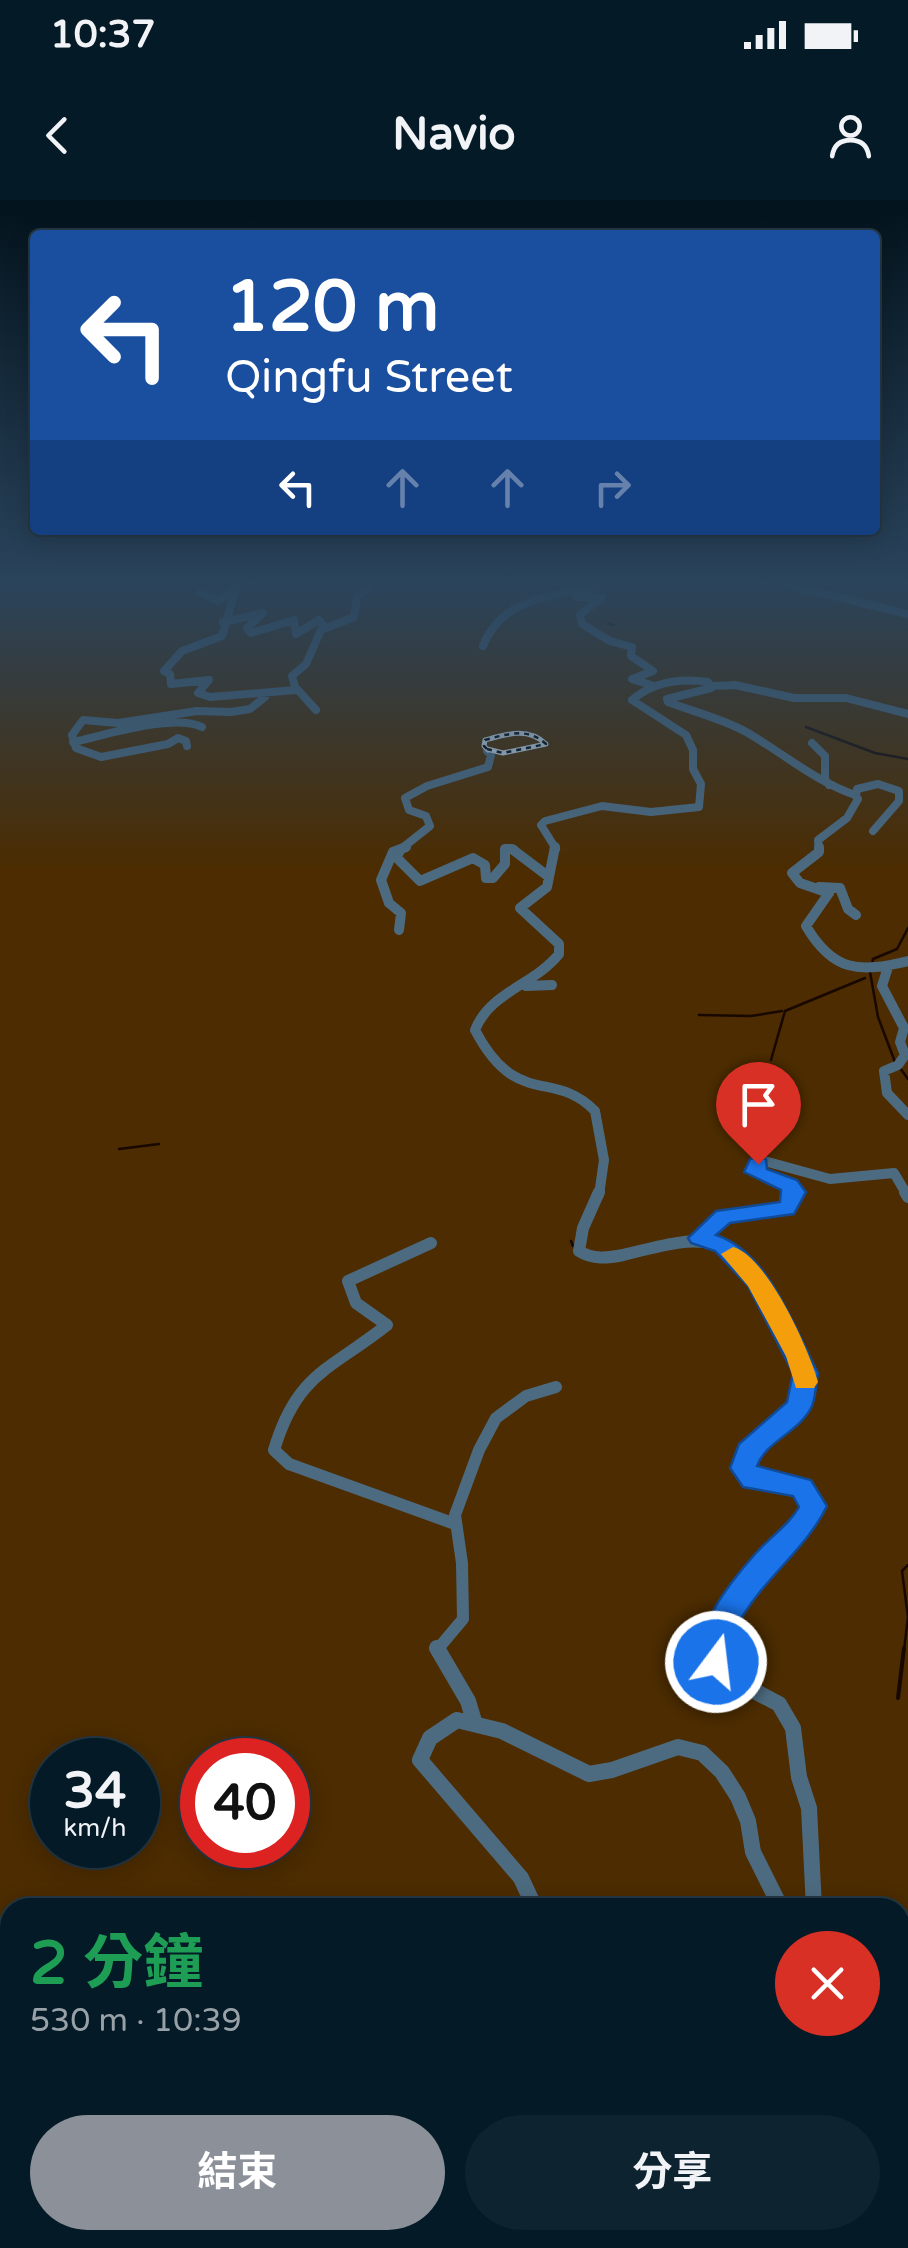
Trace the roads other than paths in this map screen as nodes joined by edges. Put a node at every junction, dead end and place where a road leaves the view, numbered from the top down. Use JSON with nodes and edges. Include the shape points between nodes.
{"nodes":[{"id":1,"x":171,"y":681,"type":"edge"},
{"id":2,"x":204,"y":681,"type":"edge"},
{"id":3,"x":209,"y":681,"type":"edge"},
{"id":4,"x":294,"y":681,"type":"edge"},
{"id":5,"x":639,"y":681,"type":"edge"},
{"id":6,"x":694,"y":681,"type":"edge"},
{"id":7,"x":699,"y":681,"type":"edge"},
{"id":8,"x":654,"y":686,"type":"junction"},
{"id":9,"x":712,"y":686,"type":"junction"},
{"id":10,"x":297,"y":689,"type":"junction"},
{"id":11,"x":274,"y":694,"type":"junction"},
{"id":12,"x":316,"y":710,"type":"dead end"},
{"id":13,"x":231,"y":712,"type":"junction"},
{"id":14,"x":908,"y":714,"type":"edge"},
{"id":15,"x":190,"y":720,"type":"junction"},
{"id":16,"x":202,"y":726,"type":"dead end"},
{"id":17,"x":73,"y":742,"type":"junction"},
{"id":18,"x":812,"y":743,"type":"dead end"},
{"id":19,"x":187,"y":746,"type":"dead end"},
{"id":20,"x":487,"y":751,"type":"dead end"},
{"id":21,"x":829,"y":786,"type":"junction"},
{"id":22,"x":856,"y":796,"type":"junction"},
{"id":23,"x":872,"y":831,"type":"dead end"},
{"id":24,"x":400,"y":851,"type":"junction"},
{"id":25,"x":550,"y":878,"type":"junction"},
{"id":26,"x":815,"y":887,"type":"junction"},
{"id":27,"x":856,"y":915,"type":"dead end"},
{"id":28,"x":398,"y":930,"type":"dead end"},
{"id":29,"x":908,"y":961,"type":"edge"},
{"id":30,"x":888,"y":966,"type":"junction"},
{"id":31,"x":552,"y":985,"type":"dead end"},
{"id":32,"x":518,"y":986,"type":"junction"},
{"id":33,"x":906,"y":1056,"type":"edge"},
{"id":34,"x":908,"y":1115,"type":"edge"},
{"id":35,"x":908,"y":1198,"type":"edge"},
{"id":36,"x":700,"y":1238,"type":"junction"},
{"id":37,"x":431,"y":1243,"type":"dead end"},
{"id":38,"x":556,"y":1387,"type":"dead end"},
{"id":39,"x":455,"y":1524,"type":"junction"},
{"id":40,"x":474,"y":1721,"type":"junction"},
{"id":41,"x":530,"y":1898,"type":"edge"},
{"id":42,"x":776,"y":1898,"type":"edge"},
{"id":43,"x":814,"y":1898,"type":"edge"}],
"edges":[{"from":1,"to":2,"type":"street"},
{"from":3,"to":11,"type":"street","via":[[201,697]]},
{"from":4,"to":10,"type":"street"},
{"from":5,"to":8,"type":"street"},
{"from":6,"to":8,"type":"street"},
{"from":7,"to":9,"type":"street"},
{"from":8,"to":25,"type":"street","via":[[632,700],[686,734],[701,784],[699,806],[651,812],[602,806],[545,821],[544,832],[558,850]]},
{"from":9,"to":14,"type":"street","via":[[846,698]]},
{"from":9,"to":21,"type":"street","via":[[668,702],[746,732]]},
{"from":10,"to":11,"type":"street"},
{"from":10,"to":12,"type":"street"},
{"from":11,"to":13,"type":"street"},
{"from":13,"to":15,"type":"street"},
{"from":13,"to":17,"type":"street","via":[[83,720]]},
{"from":15,"to":16,"type":"street"},
{"from":15,"to":17,"type":"street"},
{"from":17,"to":19,"type":"street","via":[[102,757],[178,738]]},
{"from":18,"to":21,"type":"street","via":[[825,756]]},
{"from":20,"to":24,"type":"street","via":[[488,767],[405,798],[409,810],[430,819],[430,826]]},
{"from":21,"to":22,"type":"street"},
{"from":22,"to":23,"type":"street","via":[[856,789],[875,784],[898,791],[899,801]]},
{"from":22,"to":26,"type":"street","via":[[851,814],[792,873]]},
{"from":24,"to":25,"type":"street","via":[[396,856],[420,881],[472,858],[493,878],[512,847]]},
{"from":24,"to":28,"type":"street","via":[[393,852],[382,880],[389,903],[401,914]]},
{"from":25,"to":32,"type":"street","via":[[520,908],[559,944],[559,954],[544,973]]},
{"from":26,"to":27,"type":"street","via":[[840,888]]},
{"from":26,"to":30,"type":"street","via":[[829,894],[806,926],[834,961],[868,971]]},
{"from":29,"to":30,"type":"street"},
{"from":30,"to":33,"type":"street","via":[[882,986],[904,1028]]},
{"from":31,"to":32,"type":"street"},
{"from":32,"to":36,"type":"street","via":[[485,1010],[474,1030],[502,1072],[536,1090],[580,1097],[598,1116],[606,1162],[580,1250],[609,1258]]},
{"from":33,"to":34,"type":"street","via":[[884,1071],[887,1093]]},
{"from":35,"to":36,"type":"street","via":[[894,1173],[884,1170],[830,1179],[768,1162],[755,1172],[795,1192],[786,1209],[724,1216]]},
{"from":36,"to":43,"type":"street","via":[[723,1246],[758,1281],[806,1373],[800,1404],[749,1452],[743,1468],[752,1479],[802,1487],[813,1506],[723,1622],[714,1648],[720,1668],[779,1704],[794,1728],[809,1808]]},
{"from":37,"to":39,"type":"street","via":[[348,1282],[355,1306],[387,1326],[298,1388],[274,1450],[289,1464]]},
{"from":38,"to":39,"type":"street","via":[[526,1396],[496,1418]]},
{"from":39,"to":40,"type":"street","via":[[462,1619],[436,1649],[472,1703]]},
{"from":40,"to":41,"type":"street","via":[[457,1720],[430,1738],[420,1760],[521,1878]]},
{"from":40,"to":42,"type":"street","via":[[589,1774],[662,1750],[695,1749],[733,1788]]}]}
